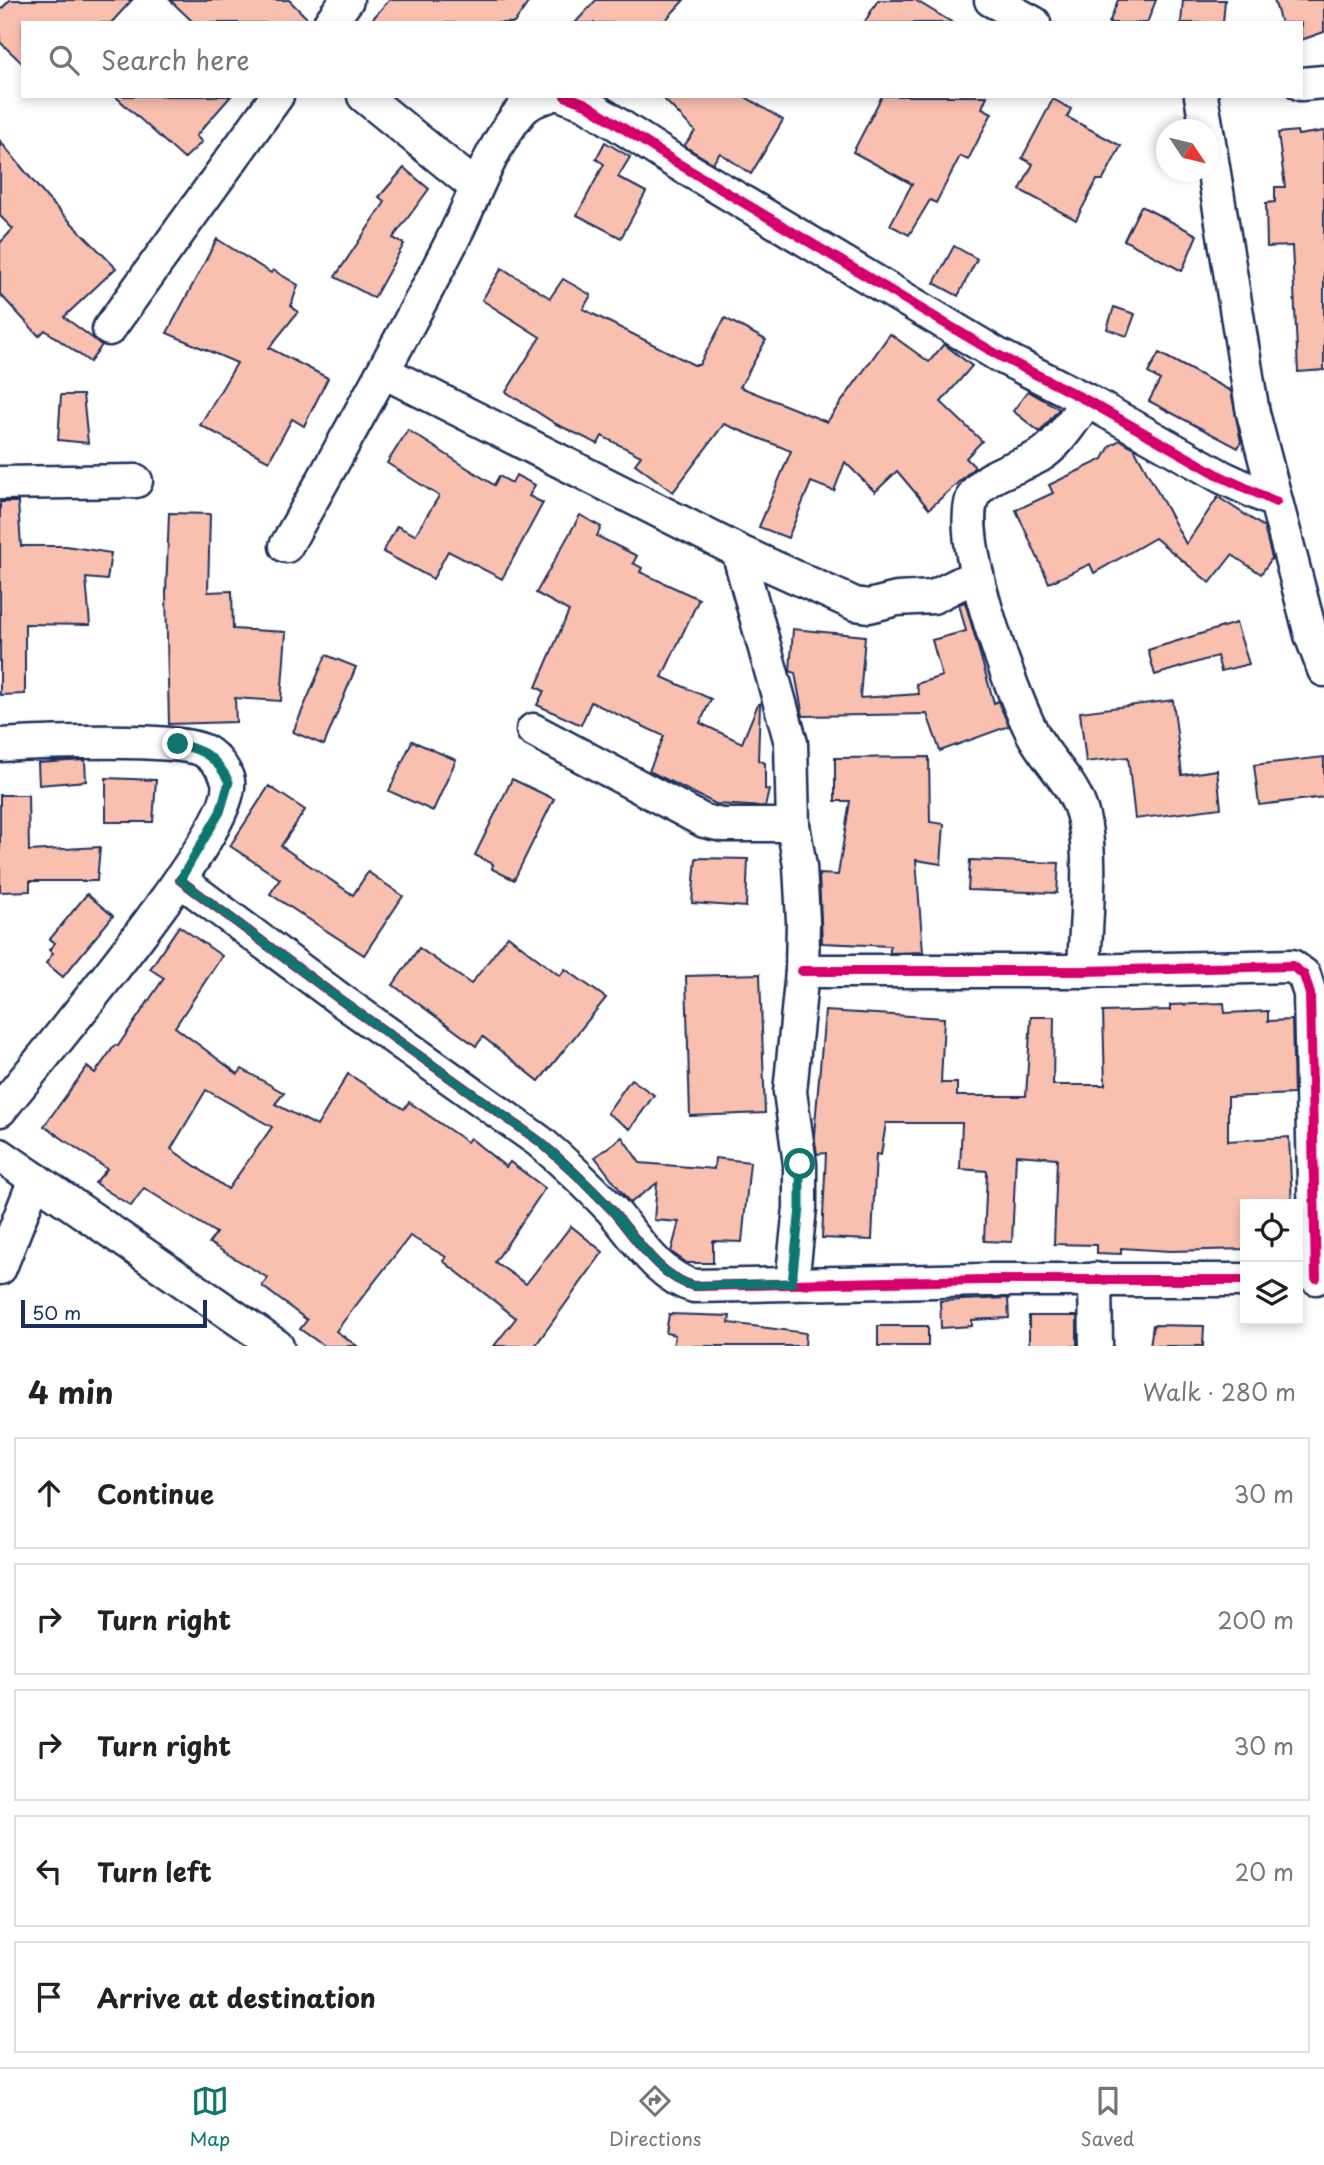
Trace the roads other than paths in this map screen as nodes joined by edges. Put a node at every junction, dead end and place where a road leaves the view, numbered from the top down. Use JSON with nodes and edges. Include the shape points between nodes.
{"nodes":[{"id":1,"x":347,"y":0,"type":"edge"},
{"id":2,"x":991,"y":0,"type":"edge"},
{"id":3,"x":331,"y":21,"type":"edge"},
{"id":4,"x":1030,"y":21,"type":"edge"},
{"id":5,"x":1324,"y":82,"type":"edge"},
{"id":6,"x":1303,"y":84,"type":"edge"},
{"id":7,"x":276,"y":98,"type":"edge"},
{"id":8,"x":366,"y":98,"type":"edge"},
{"id":9,"x":544,"y":98,"type":"edge"},
{"id":10,"x":570,"y":98,"type":"edge"},
{"id":11,"x":1201,"y":98,"type":"edge"},
{"id":12,"x":1205,"y":119,"type":"edge"},
{"id":13,"x":1216,"y":182,"type":"edge"},
{"id":14,"x":476,"y":187,"type":"junction"},
{"id":15,"x":108,"y":329,"type":"dead end"},
{"id":16,"x":384,"y":372,"type":"junction"},
{"id":17,"x":1088,"y":401,"type":"junction"},
{"id":18,"x":136,"y":481,"type":"dead end"},
{"id":19,"x":0,"y":483,"type":"edge"},
{"id":20,"x":1276,"y":502,"type":"junction"},
{"id":21,"x":286,"y":546,"type":"dead end"},
{"id":22,"x":738,"y":551,"type":"junction"},
{"id":23,"x":977,"y":576,"type":"junction"},
{"id":24,"x":1324,"y":670,"type":"edge"},
{"id":25,"x":533,"y":730,"type":"dead end"},
{"id":26,"x":0,"y":745,"type":"edge"},
{"id":27,"x":793,"y":825,"type":"junction"},
{"id":28,"x":180,"y":880,"type":"junction"},
{"id":29,"x":802,"y":971,"type":"junction"},
{"id":30,"x":1084,"y":971,"type":"junction"},
{"id":31,"x":1314,"y":972,"type":"edge"},
{"id":32,"x":0,"y":1110,"type":"edge"},
{"id":33,"x":0,"y":1155,"type":"edge"},
{"id":34,"x":35,"y":1179,"type":"junction"},
{"id":35,"x":0,"y":1268,"type":"edge"},
{"id":36,"x":1313,"y":1278,"type":"edge"},
{"id":37,"x":1095,"y":1279,"type":"junction"},
{"id":38,"x":1240,"y":1280,"type":"edge"},
{"id":39,"x":792,"y":1283,"type":"junction"},
{"id":40,"x":277,"y":1346,"type":"edge"},
{"id":41,"x":1096,"y":1346,"type":"edge"}],
"edges":[{"from":1,"to":3,"type":"street"},
{"from":2,"to":4,"type":"street"},
{"from":5,"to":6,"type":"street"},
{"from":7,"to":15,"type":"street"},
{"from":8,"to":14,"type":"street"},
{"from":9,"to":14,"type":"street","via":[[522,109]]},
{"from":10,"to":17,"type":"street","via":[[915,307]]},
{"from":11,"to":12,"type":"street"},
{"from":13,"to":20,"type":"street","via":[[1253,414]]},
{"from":14,"to":16,"type":"street","via":[[464,219]]},
{"from":16,"to":21,"type":"street"},
{"from":16,"to":22,"type":"street"},
{"from":17,"to":20,"type":"street","via":[[1222,477]]},
{"from":17,"to":23,"type":"street","via":[[1045,453],[1002,472],[976,493],[971,505]]},
{"from":18,"to":19,"type":"street"},
{"from":20,"to":24,"type":"street"},
{"from":22,"to":23,"type":"street","via":[[855,604],[869,606],[933,597]]},
{"from":22,"to":27,"type":"street","via":[[791,743]]},
{"from":23,"to":30,"type":"street","via":[[1019,705],[1081,808],[1087,838]]},
{"from":25,"to":27,"type":"street","via":[[704,821]]},
{"from":26,"to":28,"type":"street","via":[[149,741],[204,750],[221,766],[229,782],[220,812]]},
{"from":27,"to":29,"type":"street","via":[[800,866]]},
{"from":28,"to":32,"type":"street"},
{"from":28,"to":39,"type":"street","via":[[539,1141],[682,1283]]},
{"from":29,"to":30,"type":"street"},
{"from":29,"to":39,"type":"street","via":[[790,1091],[800,1164]]},
{"from":30,"to":31,"type":"street","via":[[1292,966]]},
{"from":31,"to":36,"type":"street","via":[[1310,994]]},
{"from":33,"to":34,"type":"street"},
{"from":34,"to":35,"type":"street"},
{"from":34,"to":40,"type":"street"},
{"from":37,"to":38,"type":"street"},
{"from":37,"to":39,"type":"street"},
{"from":37,"to":41,"type":"street"}]}
